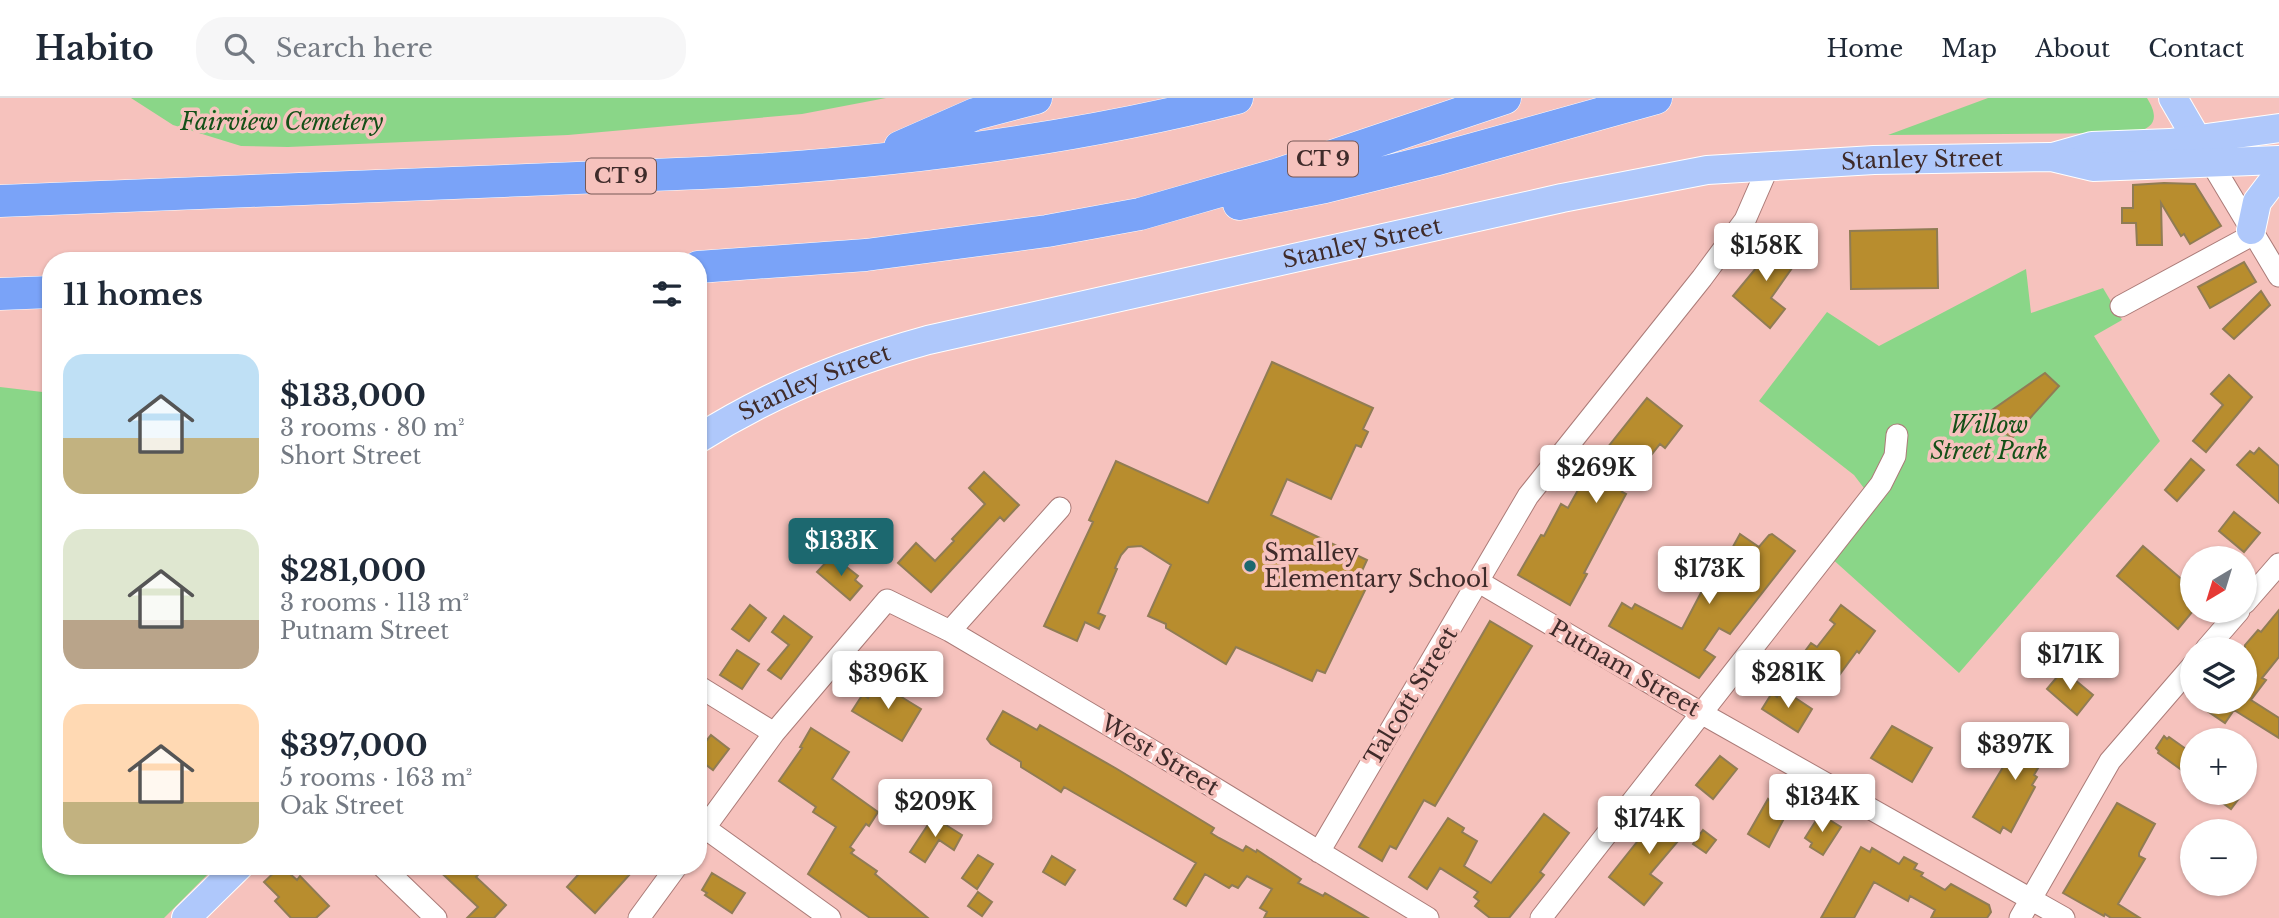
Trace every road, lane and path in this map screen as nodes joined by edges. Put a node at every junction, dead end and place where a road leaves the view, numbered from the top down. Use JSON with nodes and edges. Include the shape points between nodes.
{"nodes":[{"id":1,"x":1036,"y":98,"type":"edge"},
{"id":2,"x":1237,"y":98,"type":"edge"},
{"id":3,"x":1505,"y":98,"type":"edge"},
{"id":4,"x":1656,"y":98,"type":"edge"},
{"id":5,"x":2173,"y":98,"type":"edge"},
{"id":6,"x":2279,"y":128,"type":"edge"},
{"id":7,"x":2198,"y":140,"type":"junction"},
{"id":8,"x":2051,"y":157,"type":"junction"},
{"id":9,"x":876,"y":159,"type":"junction"},
{"id":10,"x":2279,"y":160,"type":"edge"},
{"id":11,"x":1769,"y":164,"type":"junction"},
{"id":12,"x":2212,"y":164,"type":"junction"},
{"id":13,"x":2279,"y":173,"type":"edge"},
{"id":14,"x":0,"y":201,"type":"edge"},
{"id":15,"x":1140,"y":214,"type":"junction"},
{"id":16,"x":2253,"y":232,"type":"junction"},
{"id":17,"x":707,"y":266,"type":"edge"},
{"id":18,"x":2279,"y":276,"type":"edge"},
{"id":19,"x":42,"y":292,"type":"edge"},
{"id":20,"x":0,"y":294,"type":"edge"},
{"id":21,"x":2121,"y":306,"type":"dead end"},
{"id":22,"x":707,"y":434,"type":"edge"},
{"id":23,"x":1897,"y":435,"type":"dead end"},
{"id":24,"x":1060,"y":508,"type":"dead end"},
{"id":25,"x":2279,"y":564,"type":"edge"},
{"id":26,"x":1479,"y":582,"type":"junction"},
{"id":27,"x":2258,"y":588,"type":"edge"},
{"id":28,"x":2229,"y":623,"type":"edge"},
{"id":29,"x":950,"y":631,"type":"junction"},
{"id":30,"x":2216,"y":637,"type":"edge"},
{"id":31,"x":2180,"y":680,"type":"edge"},
{"id":32,"x":707,"y":692,"type":"edge"},
{"id":33,"x":1701,"y":713,"type":"junction"},
{"id":34,"x":774,"y":733,"type":"junction"},
{"id":35,"x":707,"y":826,"type":"edge"},
{"id":36,"x":707,"y":836,"type":"edge"},
{"id":37,"x":1319,"y":852,"type":"junction"},
{"id":38,"x":230,"y":875,"type":"edge"},
{"id":39,"x":391,"y":875,"type":"edge"},
{"id":40,"x":670,"y":875,"type":"edge"},
{"id":41,"x":2032,"y":898,"type":"junction"},
{"id":42,"x":186,"y":918,"type":"edge"},
{"id":43,"x":436,"y":918,"type":"edge"},
{"id":44,"x":639,"y":918,"type":"edge"},
{"id":45,"x":831,"y":918,"type":"edge"},
{"id":46,"x":1428,"y":918,"type":"edge"},
{"id":47,"x":1541,"y":918,"type":"edge"},
{"id":48,"x":2020,"y":918,"type":"edge"},
{"id":49,"x":2064,"y":918,"type":"edge"}],
"edges":[{"from":1,"to":9,"type":"highway","via":[[975,114]]},
{"from":2,"to":9,"type":"highway","number":"CT 9","via":[[1066,133]]},
{"from":3,"to":15,"type":"highway","number":"CT 9","via":[[1279,174]]},
{"from":4,"to":15,"type":"highway","via":[[1301,192]]},
{"from":5,"to":7,"type":"main road"},
{"from":6,"to":7,"type":"main road","name":"Stanley Street"},
{"from":7,"to":8,"type":"main road","name":"Stanley Street","via":[[2092,146]]},
{"from":7,"to":12,"type":"main road"},
{"from":8,"to":11,"type":"main road","name":"Stanley Street"},
{"from":8,"to":12,"type":"main road","name":"Stanley Street","via":[[2093,167]]},
{"from":9,"to":14,"type":"highway","number":"CT 9","via":[[702,173]]},
{"from":10,"to":12,"type":"main road","name":"Stanley Street"},
{"from":11,"to":22,"type":"main road","name":"Stanley Street","via":[[1697,171],[1600,190],[929,340],[817,378]]},
{"from":11,"to":26,"type":"street","name":"Talcott Street","via":[[1745,220],[1528,496]]},
{"from":12,"to":16,"type":"street"},
{"from":13,"to":16,"type":"main road","via":[[2257,202]]},
{"from":15,"to":17,"type":"highway","number":"CT 9","via":[[866,255]]},
{"from":16,"to":18,"type":"street"},
{"from":16,"to":21,"type":"street"},
{"from":19,"to":20,"type":"highway"},
{"from":23,"to":33,"type":"street","via":[[1895,456],[1881,484]]},
{"from":24,"to":29,"type":"street"},
{"from":25,"to":27,"type":"street"},
{"from":26,"to":33,"type":"street","name":"Putnam Street"},
{"from":26,"to":37,"type":"street","name":"Talcott Street"},
{"from":28,"to":30,"type":"street"},
{"from":29,"to":34,"type":"street","name":"West Street","via":[[887,600]]},
{"from":29,"to":37,"type":"street","name":"West Street"},
{"from":31,"to":41,"type":"street","via":[[2110,761]]},
{"from":32,"to":34,"type":"street"},
{"from":33,"to":41,"type":"street","name":"Putnam Street"},
{"from":33,"to":47,"type":"street"},
{"from":34,"to":35,"type":"street"},
{"from":36,"to":45,"type":"street"},
{"from":37,"to":46,"type":"street","name":"West Street"},
{"from":38,"to":42,"type":"main road"},
{"from":39,"to":43,"type":"street"},
{"from":40,"to":44,"type":"street"},
{"from":41,"to":48,"type":"street"},
{"from":41,"to":49,"type":"street","name":"Putnam Street"}]}
